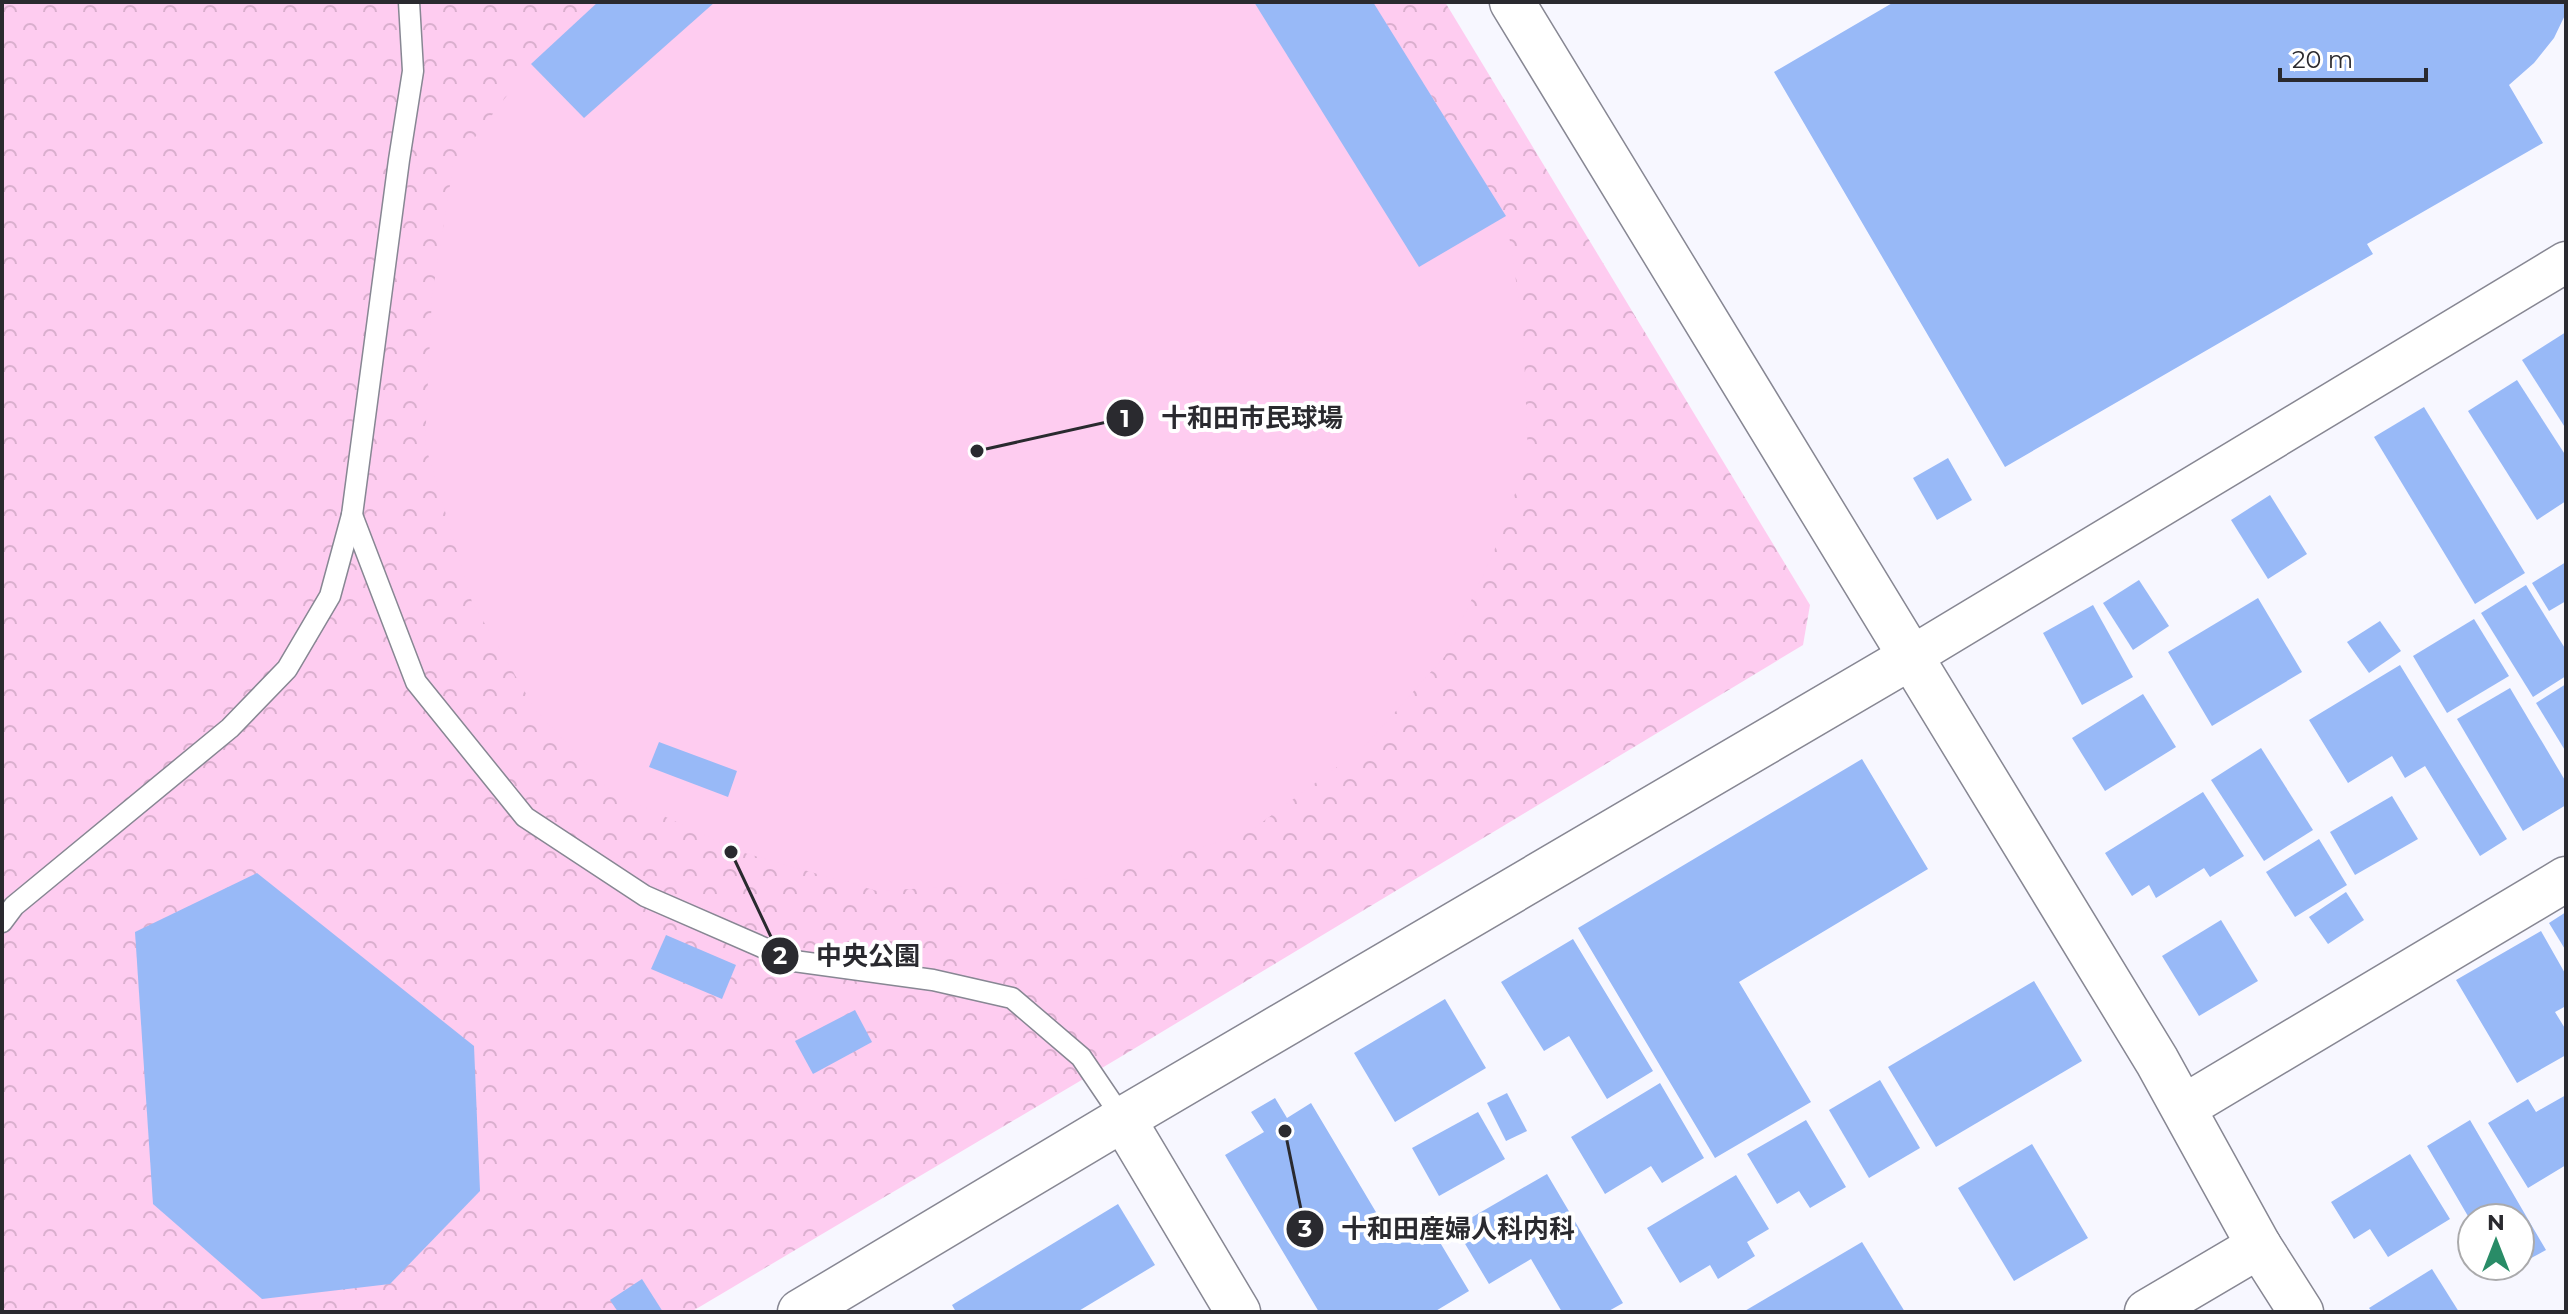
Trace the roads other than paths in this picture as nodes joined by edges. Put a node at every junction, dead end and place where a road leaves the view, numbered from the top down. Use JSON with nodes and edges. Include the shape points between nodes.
{"nodes":[{"id":1,"x":409,"y":2,"type":"edge"},
{"id":2,"x":1512,"y":2,"type":"edge"},
{"id":3,"x":2566,"y":262,"type":"edge"},
{"id":4,"x":352,"y":515,"type":"junction"},
{"id":5,"x":1909,"y":658,"type":"junction"},
{"id":6,"x":2566,"y":879,"type":"edge"},
{"id":7,"x":2,"y":922,"type":"edge"},
{"id":8,"x":2184,"y":1107,"type":"junction"},
{"id":9,"x":1123,"y":1119,"type":"junction"},
{"id":10,"x":2259,"y":1246,"type":"junction"},
{"id":11,"x":800,"y":1312,"type":"edge"},
{"id":12,"x":1238,"y":1312,"type":"edge"},
{"id":13,"x":2147,"y":1312,"type":"edge"},
{"id":14,"x":2301,"y":1312,"type":"edge"}],
"edges":[{"from":1,"to":4,"type":"lane","via":[[413,71]]},
{"from":2,"to":5,"type":"street"},
{"from":3,"to":5,"type":"street"},
{"from":4,"to":7,"type":"lane","via":[[330,596],[287,669],[230,728],[14,906]]},
{"from":4,"to":9,"type":"lane","via":[[416,682],[525,817],[645,896],[794,961],[933,980],[1012,998],[1081,1057]]},
{"from":5,"to":8,"type":"street"},
{"from":5,"to":9,"type":"street"},
{"from":6,"to":8,"type":"street"},
{"from":8,"to":10,"type":"street"},
{"from":9,"to":11,"type":"street"},
{"from":9,"to":12,"type":"street"},
{"from":10,"to":13,"type":"street"},
{"from":10,"to":14,"type":"street"}]}
